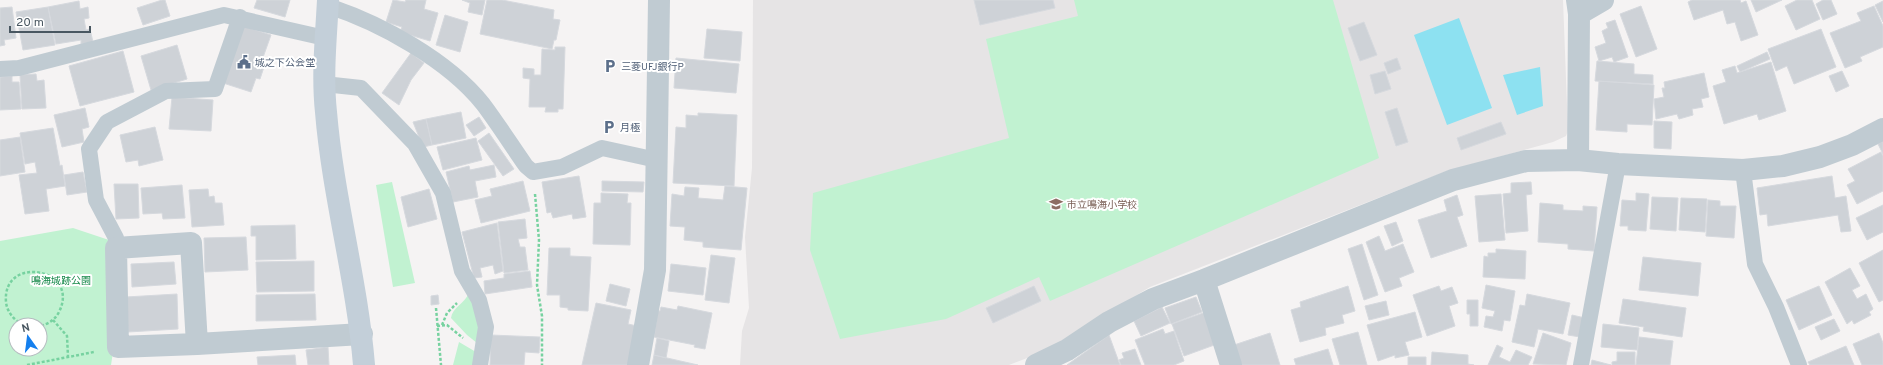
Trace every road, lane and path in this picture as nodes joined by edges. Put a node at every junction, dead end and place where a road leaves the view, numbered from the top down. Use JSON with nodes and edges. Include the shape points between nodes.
{"nodes":[{"id":1,"x":659,"y":0,"type":"edge"},
{"id":2,"x":1603,"y":0,"type":"edge"},
{"id":3,"x":328,"y":3,"type":"edge"},
{"id":4,"x":1578,"y":7,"type":"edge"},
{"id":5,"x":240,"y":17,"type":"junction"},
{"id":6,"x":326,"y":38,"type":"junction"},
{"id":7,"x":0,"y":69,"type":"edge"},
{"id":8,"x":324,"y":84,"type":"junction"},
{"id":9,"x":1883,"y":129,"type":"edge"},
{"id":10,"x":657,"y":160,"type":"junction"},
{"id":11,"x":1578,"y":160,"type":"junction"},
{"id":12,"x":1618,"y":164,"type":"junction"},
{"id":13,"x":1743,"y":170,"type":"junction"},
{"id":14,"x":533,"y":172,"type":"junction"},
{"id":15,"x":116,"y":248,"type":"junction"},
{"id":16,"x":1204,"y":280,"type":"junction"},
{"id":17,"x":436,"y":308,"type":"dead end"},
{"id":18,"x":13,"y":317,"type":"edge"},
{"id":19,"x":53,"y":320,"type":"junction"},
{"id":20,"x":48,"y":322,"type":"edge"},
{"id":21,"x":437,"y":326,"type":"junction"},
{"id":22,"x":362,"y":334,"type":"junction"},
{"id":23,"x":197,"y":344,"type":"junction"},
{"id":24,"x":482,"y":349,"type":"junction"},
{"id":25,"x":118,"y":356,"type":"edge"},
{"id":26,"x":68,"y":357,"type":"junction"},
{"id":27,"x":28,"y":365,"type":"edge"},
{"id":28,"x":364,"y":365,"type":"edge"},
{"id":29,"x":441,"y":365,"type":"edge"},
{"id":30,"x":480,"y":365,"type":"edge"},
{"id":31,"x":542,"y":365,"type":"edge"},
{"id":32,"x":638,"y":365,"type":"edge"},
{"id":33,"x":1036,"y":365,"type":"edge"},
{"id":34,"x":1231,"y":365,"type":"edge"},
{"id":35,"x":1581,"y":365,"type":"edge"},
{"id":36,"x":1799,"y":365,"type":"edge"}],
"edges":[{"from":1,"to":10,"type":"street"},
{"from":2,"to":4,"type":"street"},
{"from":3,"to":6,"type":"street"},
{"from":3,"to":14,"type":"lane","via":[[396,36],[450,73],[482,103],[526,166]]},
{"from":4,"to":11,"type":"street"},
{"from":5,"to":6,"type":"lane"},
{"from":5,"to":7,"type":"lane","via":[[224,15],[19,68]]},
{"from":5,"to":15,"type":"lane","via":[[215,89],[166,91],[107,122],[90,149],[96,200],[116,238]]},
{"from":6,"to":8,"type":"street"},
{"from":8,"to":22,"type":"street","via":[[334,176]]},
{"from":8,"to":24,"type":"lane","via":[[361,88],[415,144],[438,181],[462,271],[479,300],[486,327]]},
{"from":9,"to":13,"type":"street","via":[[1852,145],[1820,157],[1783,166]]},
{"from":10,"to":14,"type":"lane","via":[[602,148],[562,167]]},
{"from":10,"to":32,"type":"street","via":[[655,270]]},
{"from":11,"to":12,"type":"street"},
{"from":11,"to":16,"type":"street","via":[[1526,161],[1453,180]]},
{"from":12,"to":13,"type":"street"},
{"from":12,"to":35,"type":"lane"},
{"from":13,"to":36,"type":"lane","via":[[1755,264],[1776,307]]},
{"from":14,"to":31,"type":"path","via":[[539,240],[537,285],[542,316]]},
{"from":15,"to":23,"type":"street","via":[[191,243]]},
{"from":15,"to":25,"type":"street"},
{"from":16,"to":33,"type":"street","via":[[1153,299],[1109,322],[1067,350]]},
{"from":16,"to":34,"type":"street"},
{"from":17,"to":21,"type":"path"},
{"from":18,"to":19,"type":"path","via":[[7,306],[8,287],[21,274],[38,271],[54,279],[60,287],[62,304]]},
{"from":19,"to":20,"type":"path"},
{"from":19,"to":26,"type":"path","via":[[66,336]]},
{"from":21,"to":24,"type":"path","via":[[447,326]]},
{"from":21,"to":29,"type":"path"},
{"from":22,"to":23,"type":"street"},
{"from":22,"to":28,"type":"street"},
{"from":23,"to":25,"type":"street"},
{"from":24,"to":30,"type":"lane"},
{"from":25,"to":26,"type":"path"},
{"from":26,"to":27,"type":"path"}]}
